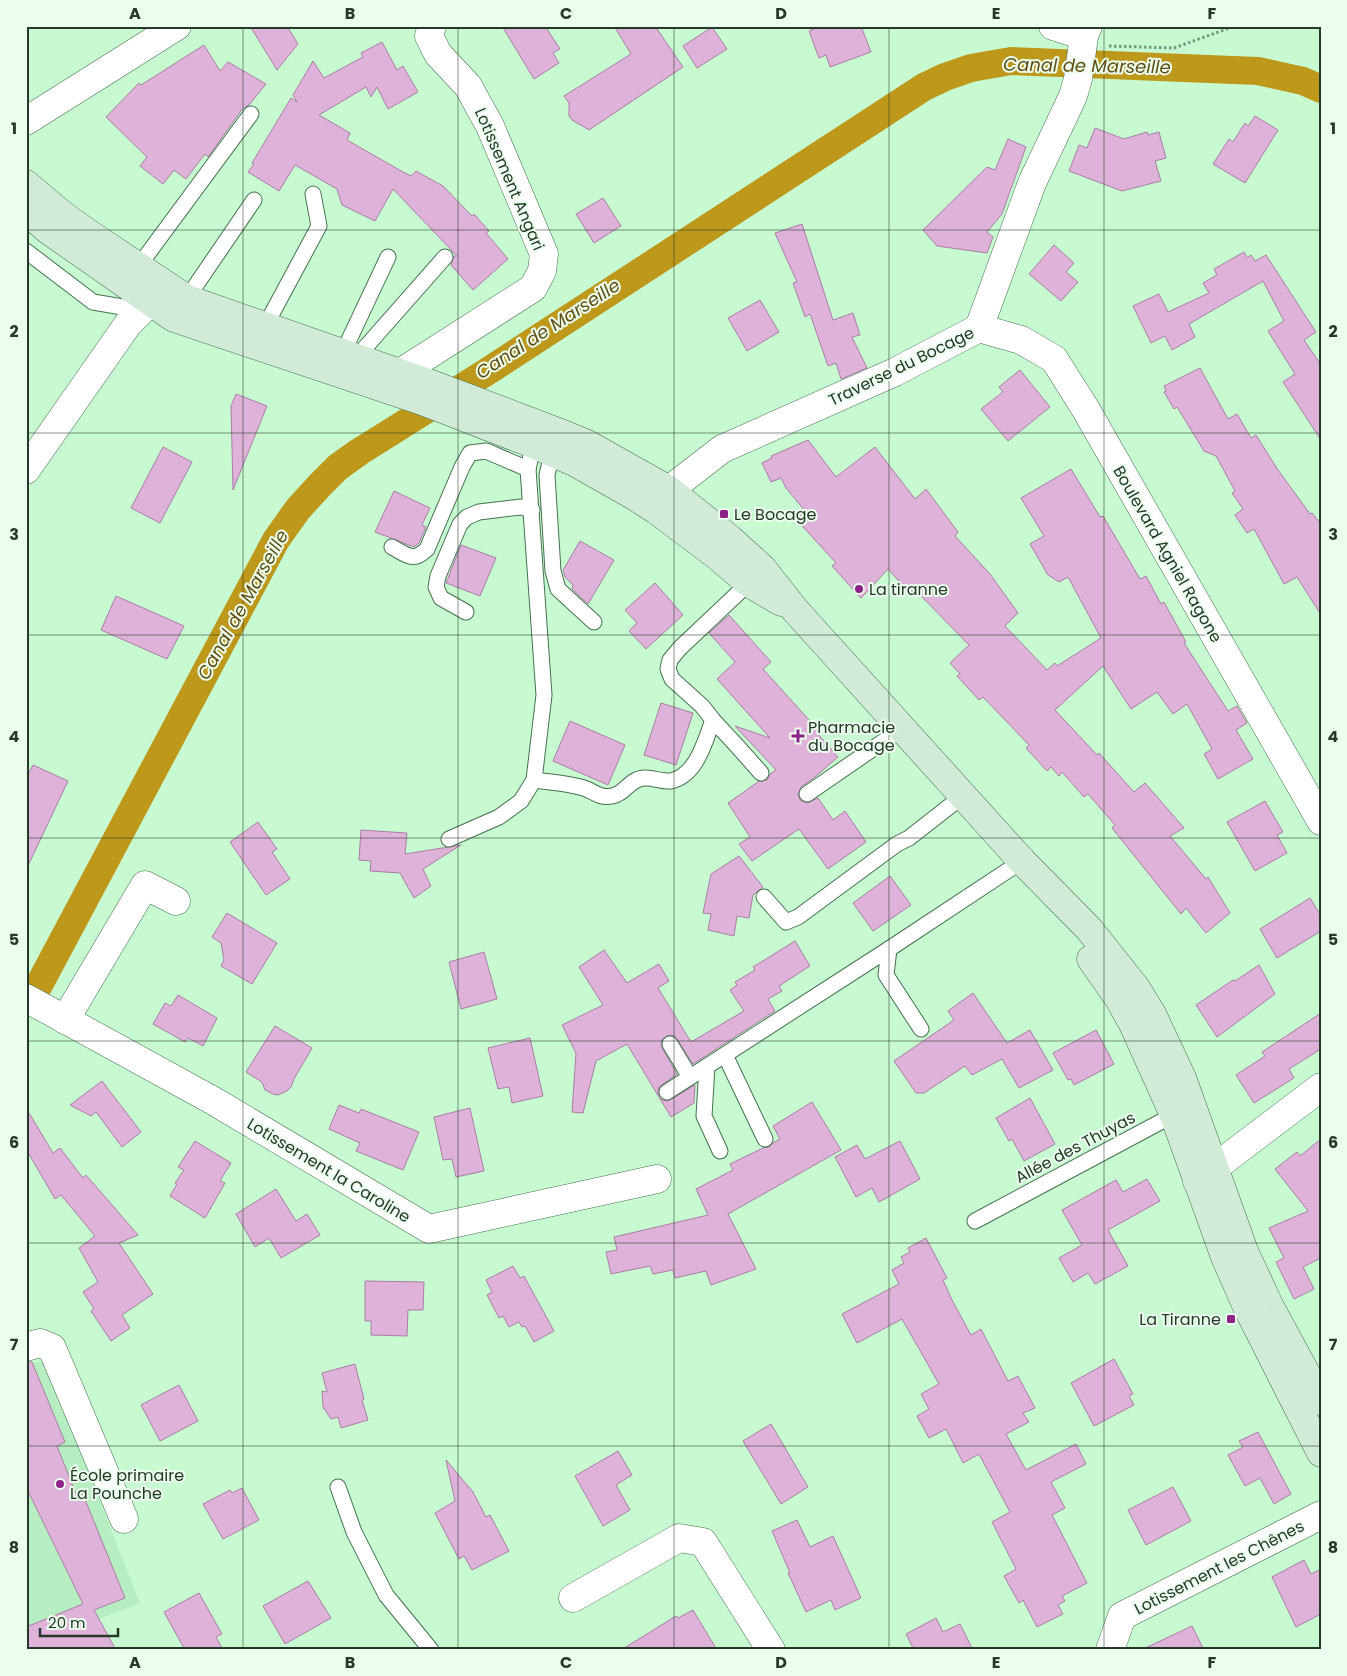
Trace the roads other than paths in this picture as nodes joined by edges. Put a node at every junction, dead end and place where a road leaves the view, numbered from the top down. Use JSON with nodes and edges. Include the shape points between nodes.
{"nodes":[{"id":1,"x":176,"y":26,"type":"edge"},
{"id":2,"x":432,"y":26,"type":"edge"},
{"id":3,"x":1054,"y":26,"type":"edge"},
{"id":4,"x":1084,"y":40,"type":"edge"},
{"id":5,"x":251,"y":114,"type":"dead end"},
{"id":6,"x":26,"y":121,"type":"edge"},
{"id":7,"x":26,"y":184,"type":"edge"},
{"id":8,"x":313,"y":194,"type":"dead end"},
{"id":9,"x":254,"y":200,"type":"dead end"},
{"id":10,"x":26,"y":211,"type":"edge"},
{"id":11,"x":26,"y":251,"type":"edge"},
{"id":12,"x":388,"y":257,"type":"dead end"},
{"id":13,"x":445,"y":257,"type":"dead end"},
{"id":14,"x":138,"y":267,"type":"junction"},
{"id":15,"x":150,"y":298,"type":"junction"},
{"id":16,"x":180,"y":308,"type":"junction"},
{"id":17,"x":979,"y":328,"type":"junction"},
{"id":18,"x":261,"y":335,"type":"junction"},
{"id":19,"x":345,"y":361,"type":"junction"},
{"id":20,"x":394,"y":382,"type":"junction"},
{"id":21,"x":542,"y":444,"type":"junction"},
{"id":22,"x":26,"y":470,"type":"edge"},
{"id":23,"x":662,"y":500,"type":"junction"},
{"id":24,"x":532,"y":510,"type":"junction"},
{"id":25,"x":392,"y":548,"type":"dead end"},
{"id":26,"x":755,"y":576,"type":"junction"},
{"id":27,"x":466,"y":612,"type":"dead end"},
{"id":28,"x":594,"y":622,"type":"dead end"},
{"id":29,"x":713,"y":720,"type":"junction"},
{"id":30,"x":903,"y":728,"type":"junction"},
{"id":31,"x":761,"y":773,"type":"dead end"},
{"id":32,"x":534,"y":780,"type":"junction"},
{"id":33,"x":807,"y":794,"type":"dead end"},
{"id":34,"x":964,"y":795,"type":"junction"},
{"id":35,"x":1321,"y":821,"type":"edge"},
{"id":36,"x":449,"y":839,"type":"dead end"},
{"id":37,"x":1022,"y":860,"type":"junction"},
{"id":38,"x":764,"y":897,"type":"dead end"},
{"id":39,"x":176,"y":901,"type":"dead end"},
{"id":40,"x":889,"y":949,"type":"junction"},
{"id":41,"x":26,"y":998,"type":"edge"},
{"id":42,"x":65,"y":1020,"type":"junction"},
{"id":43,"x":921,"y":1029,"type":"dead end"},
{"id":44,"x":670,"y":1044,"type":"dead end"},
{"id":45,"x":725,"y":1055,"type":"junction"},
{"id":46,"x":707,"y":1066,"type":"junction"},
{"id":47,"x":690,"y":1077,"type":"junction"},
{"id":48,"x":1321,"y":1086,"type":"edge"},
{"id":49,"x":667,"y":1092,"type":"dead end"},
{"id":50,"x":1183,"y":1110,"type":"junction"},
{"id":51,"x":765,"y":1139,"type":"dead end"},
{"id":52,"x":720,"y":1151,"type":"dead end"},
{"id":53,"x":1206,"y":1175,"type":"junction"},
{"id":54,"x":656,"y":1179,"type":"dead end"},
{"id":55,"x":975,"y":1221,"type":"dead end"},
{"id":56,"x":26,"y":1347,"type":"edge"},
{"id":57,"x":1321,"y":1401,"type":"edge"},
{"id":58,"x":1321,"y":1453,"type":"edge"},
{"id":59,"x":338,"y":1487,"type":"dead end"},
{"id":60,"x":1321,"y":1515,"type":"edge"},
{"id":61,"x":124,"y":1519,"type":"dead end"},
{"id":62,"x":573,"y":1598,"type":"dead end"},
{"id":63,"x":431,"y":1650,"type":"edge"},
{"id":64,"x":771,"y":1650,"type":"edge"},
{"id":65,"x":1110,"y":1650,"type":"edge"}],
"edges":[{"from":1,"to":6,"type":"street"},
{"from":2,"to":20,"type":"street","name":"Lotissement Angari","via":[[429,36],[438,54],[468,86],[490,126],[544,254],[542,271],[533,288]]},
{"from":3,"to":4,"type":"street"},
{"from":4,"to":17,"type":"street","name":"Traverse du Bocage","via":[[1073,96],[1032,183]]},
{"from":5,"to":14,"type":"lane"},
{"from":7,"to":14,"type":"main road","via":[[64,216]]},
{"from":8,"to":18,"type":"lane","via":[[319,226]]},
{"from":9,"to":16,"type":"lane"},
{"from":10,"to":15,"type":"main road","via":[[48,230]]},
{"from":11,"to":15,"type":"lane","via":[[93,302]]},
{"from":12,"to":19,"type":"lane"},
{"from":13,"to":19,"type":"lane"},
{"from":14,"to":15,"type":"main road"},
{"from":15,"to":16,"type":"main road"},
{"from":15,"to":22,"type":"street","via":[[128,324]]},
{"from":16,"to":18,"type":"main road"},
{"from":17,"to":23,"type":"street","name":"Traverse du Bocage","via":[[895,372],[722,449]]},
{"from":17,"to":35,"type":"street","name":"Boulevard Agniel Ragone","via":[[1021,340],[1054,359]]},
{"from":18,"to":19,"type":"main road"},
{"from":19,"to":20,"type":"main road"},
{"from":20,"to":21,"type":"main road","via":[[473,410]]},
{"from":21,"to":23,"type":"main road","via":[[587,444]]},
{"from":21,"to":24,"type":"lane"},
{"from":21,"to":25,"type":"lane","via":[[470,453],[427,550],[411,558]]},
{"from":21,"to":28,"type":"lane","via":[[558,589]]},
{"from":23,"to":26,"type":"main road","via":[[730,539]]},
{"from":24,"to":27,"type":"lane","via":[[478,512],[467,516],[460,524],[436,587],[441,598]]},
{"from":24,"to":32,"type":"lane","via":[[544,695]]},
{"from":26,"to":29,"type":"lane","via":[[670,660],[668,669],[672,679]]},
{"from":26,"to":30,"type":"main road","via":[[795,610]]},
{"from":29,"to":31,"type":"lane"},
{"from":29,"to":32,"type":"lane","via":[[697,762],[670,781],[643,778],[630,782],[620,793],[599,797],[582,787]]},
{"from":30,"to":33,"type":"lane"},
{"from":30,"to":34,"type":"main road"},
{"from":32,"to":36,"type":"lane","via":[[521,801],[499,817]]},
{"from":34,"to":37,"type":"main road"},
{"from":34,"to":38,"type":"lane","via":[[798,917],[786,922]]},
{"from":37,"to":40,"type":"lane"},
{"from":37,"to":50,"type":"main road","via":[[1046,888],[1119,998]]},
{"from":39,"to":42,"type":"street","via":[[145,885]]},
{"from":40,"to":43,"type":"lane","via":[[886,975]]},
{"from":40,"to":45,"type":"lane"},
{"from":41,"to":42,"type":"street","name":"Lotissement la Caroline"},
{"from":42,"to":54,"type":"street","name":"Lotissement la Caroline","via":[[212,1100],[429,1230]]},
{"from":44,"to":47,"type":"lane"},
{"from":45,"to":46,"type":"lane"},
{"from":45,"to":51,"type":"lane"},
{"from":46,"to":47,"type":"lane"},
{"from":46,"to":52,"type":"lane","via":[[704,1116]]},
{"from":47,"to":49,"type":"lane"},
{"from":48,"to":53,"type":"street"},
{"from":50,"to":53,"type":"main road"},
{"from":50,"to":55,"type":"lane","name":"Allée des Thuyas"},
{"from":53,"to":57,"type":"main road","via":[[1270,1307]]},
{"from":53,"to":58,"type":"main road","via":[[1224,1257]]},
{"from":56,"to":61,"type":"street","via":[[40,1343],[52,1348]]},
{"from":59,"to":63,"type":"lane","via":[[354,1532],[386,1595]]},
{"from":60,"to":65,"type":"street","name":"Lotissement les Chênes","via":[[1122,1616]]},
{"from":62,"to":64,"type":"street","via":[[679,1538],[703,1542]]}]}
